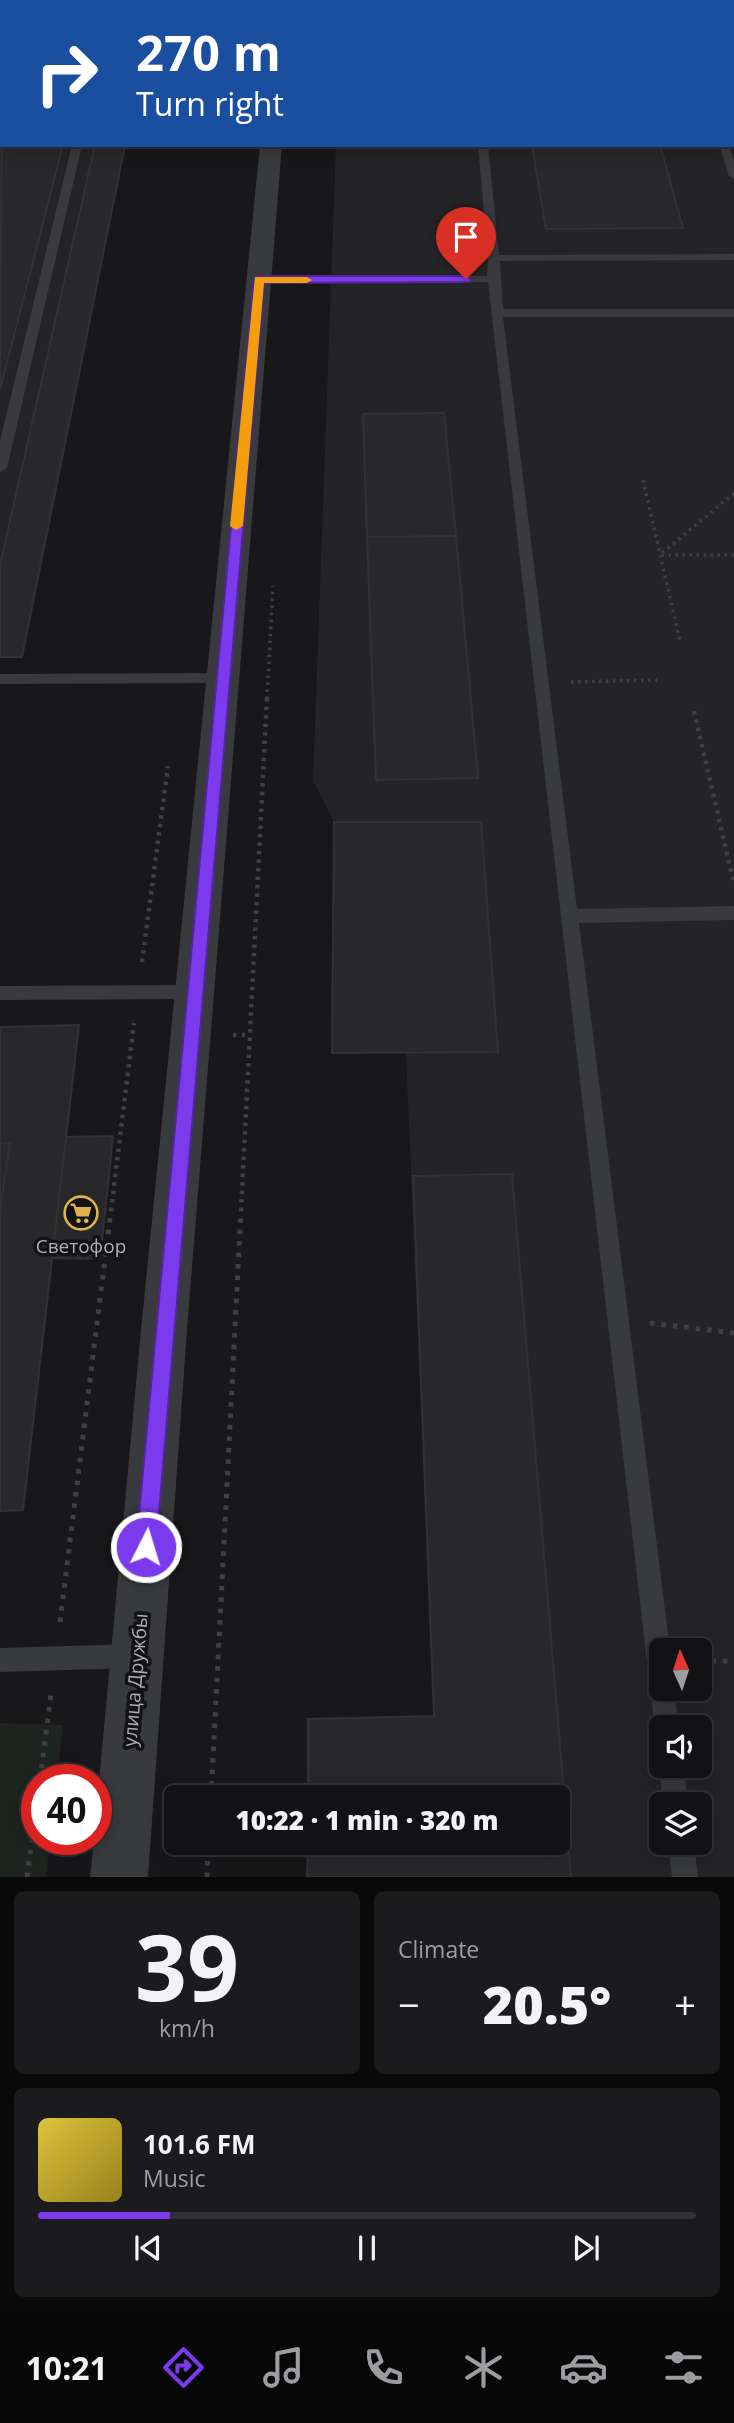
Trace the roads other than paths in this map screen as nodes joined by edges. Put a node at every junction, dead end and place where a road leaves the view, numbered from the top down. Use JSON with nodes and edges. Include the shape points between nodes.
{"nodes":[{"id":1,"x":76,"y":147,"type":"edge"},
{"id":2,"x":271,"y":147,"type":"edge"},
{"id":3,"x":483,"y":147,"type":"edge"},
{"id":4,"x":725,"y":147,"type":"edge"},
{"id":5,"x":734,"y":176,"type":"edge"},
{"id":6,"x":734,"y":257,"type":"edge"},
{"id":7,"x":494,"y":258,"type":"junction"},
{"id":8,"x":259,"y":279,"type":"junction"},
{"id":9,"x":493,"y":279,"type":"junction"},
{"id":10,"x":497,"y":313,"type":"junction"},
{"id":11,"x":734,"y":313,"type":"edge"},
{"id":12,"x":0,"y":468,"type":"edge"},
{"id":13,"x":223,"y":678,"type":"junction"},
{"id":14,"x":0,"y":679,"type":"edge"},
{"id":15,"x":734,"y":913,"type":"edge"},
{"id":16,"x":569,"y":916,"type":"junction"},
{"id":17,"x":194,"y":992,"type":"junction"},
{"id":18,"x":0,"y":993,"type":"edge"},
{"id":19,"x":657,"y":1638,"type":"edge"},
{"id":20,"x":137,"y":1656,"type":"junction"},
{"id":21,"x":0,"y":1660,"type":"edge"},
{"id":22,"x":682,"y":1855,"type":"edge"},
{"id":23,"x":119,"y":1877,"type":"edge"},
{"id":24,"x":685,"y":1877,"type":"edge"}],
"edges":[{"from":1,"to":12,"type":"lane"},
{"from":2,"to":8,"type":"street","name":"улица Дружбы"},
{"from":3,"to":7,"type":"lane"},
{"from":4,"to":5,"type":"lane"},
{"from":6,"to":7,"type":"lane"},
{"from":7,"to":9,"type":"lane"},
{"from":8,"to":9,"type":"lane"},
{"from":8,"to":13,"type":"street","name":"улица Дружбы"},
{"from":9,"to":10,"type":"lane"},
{"from":10,"to":11,"type":"lane"},
{"from":10,"to":16,"type":"lane"},
{"from":13,"to":14,"type":"lane"},
{"from":13,"to":17,"type":"street","name":"улица Дружбы"},
{"from":15,"to":16,"type":"lane"},
{"from":16,"to":19,"type":"lane"},
{"from":17,"to":18,"type":"lane"},
{"from":17,"to":20,"type":"street","name":"улица Дружбы"},
{"from":20,"to":21,"type":"lane"},
{"from":20,"to":23,"type":"street","name":"улица Дружбы"},
{"from":22,"to":24,"type":"lane"}]}
